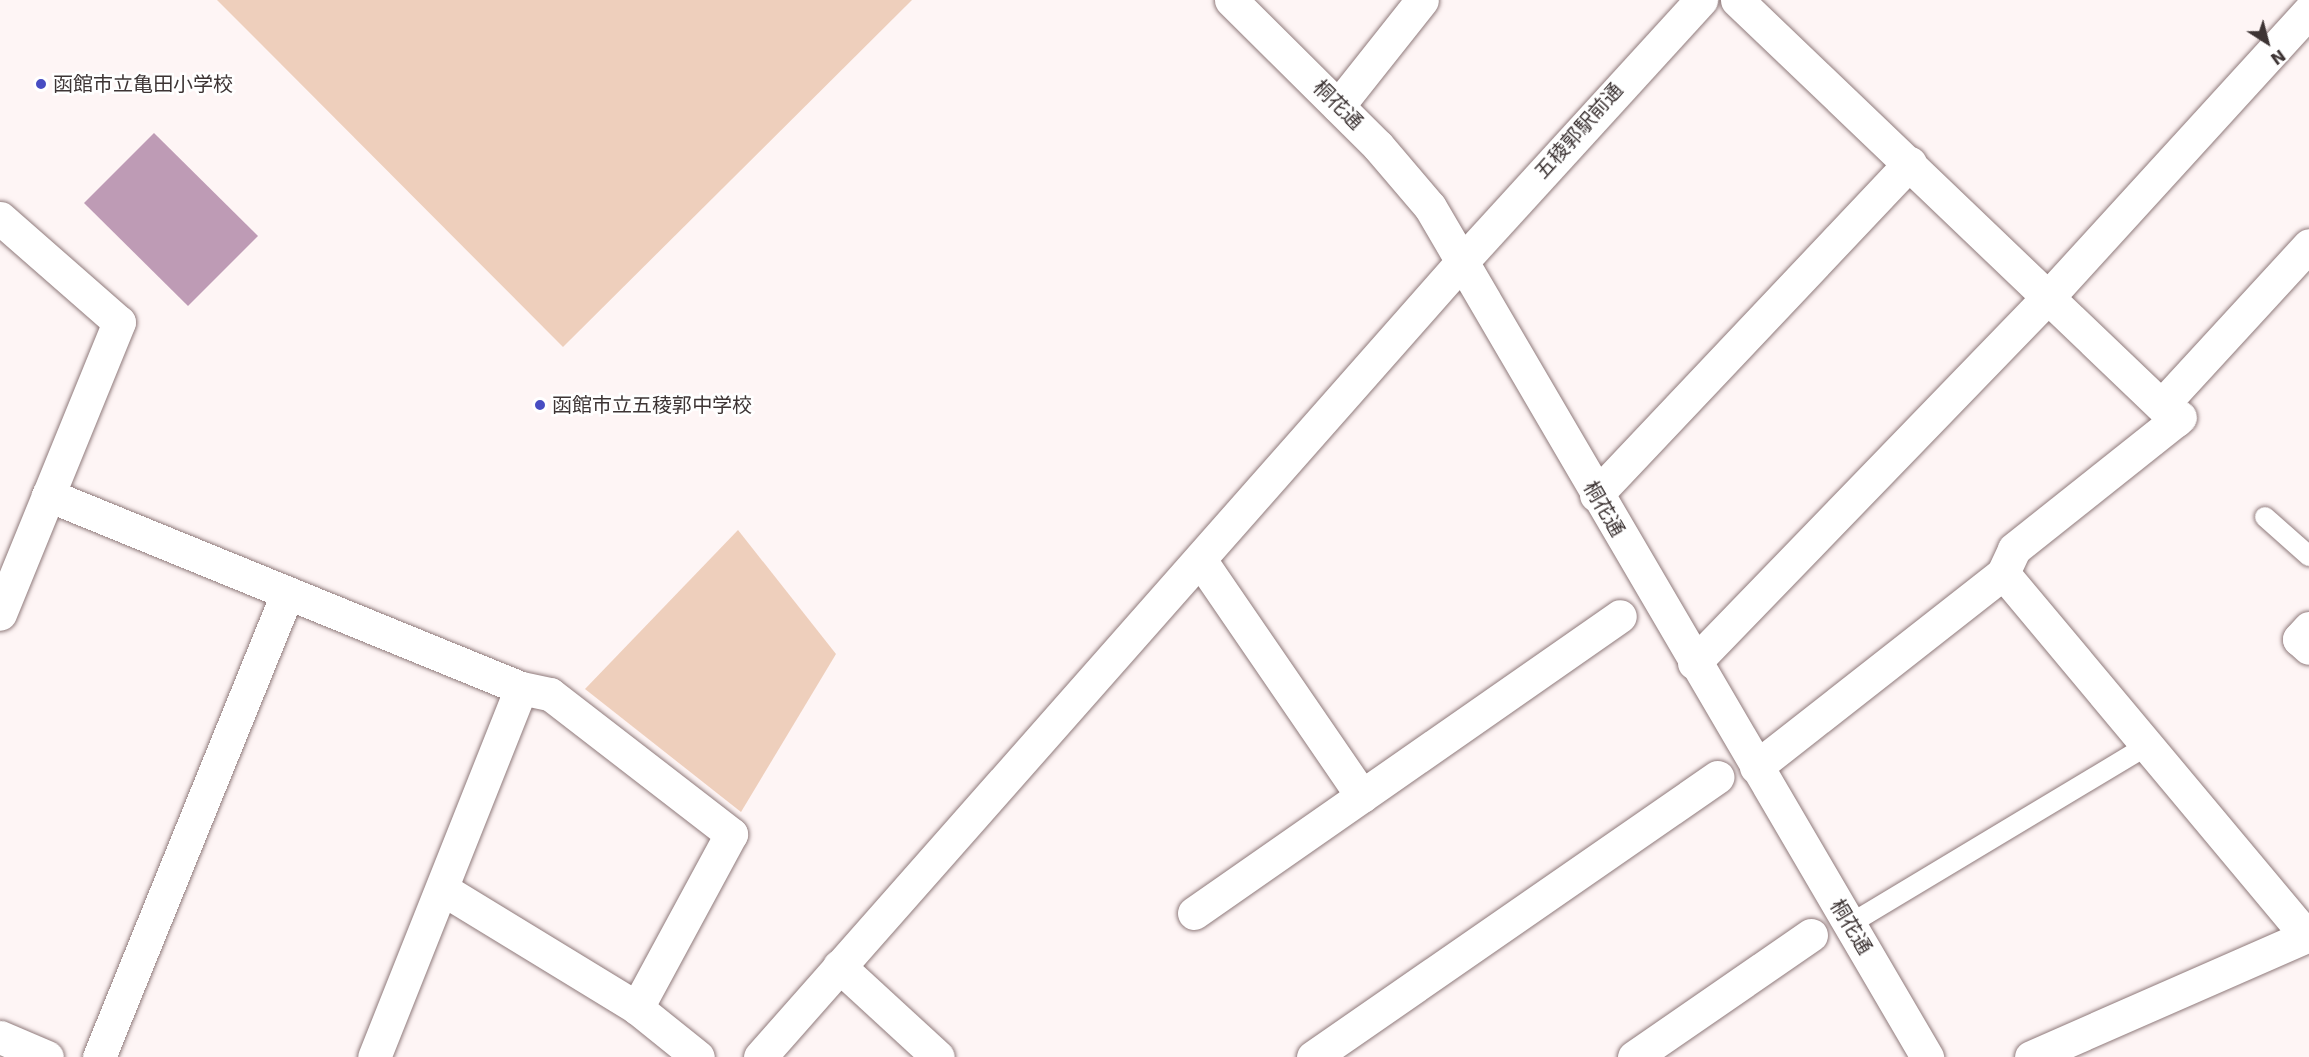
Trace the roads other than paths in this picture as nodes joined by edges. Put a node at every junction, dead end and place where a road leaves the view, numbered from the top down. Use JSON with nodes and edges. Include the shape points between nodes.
{"nodes":[{"id":1,"x":1230,"y":0,"type":"edge"},
{"id":2,"x":1422,"y":0,"type":"edge"},
{"id":3,"x":1701,"y":0,"type":"edge"},
{"id":4,"x":1737,"y":0,"type":"edge"},
{"id":5,"x":2303,"y":0,"type":"edge"},
{"id":6,"x":2309,"y":5,"type":"edge"},
{"id":7,"x":2309,"y":11,"type":"edge"},
{"id":8,"x":1338,"y":106,"type":"junction"},
{"id":9,"x":1910,"y":163,"type":"junction"},
{"id":10,"x":0,"y":218,"type":"edge"},
{"id":11,"x":2309,"y":245,"type":"edge"},
{"id":12,"x":1459,"y":265,"type":"junction"},
{"id":13,"x":2049,"y":296,"type":"junction"},
{"id":14,"x":2172,"y":414,"type":"junction"},
{"id":15,"x":48,"y":495,"type":"junction"},
{"id":16,"x":1596,"y":495,"type":"junction"},
{"id":17,"x":2265,"y":517,"type":"dead end"},
{"id":18,"x":2309,"y":556,"type":"edge"},
{"id":19,"x":1201,"y":561,"type":"junction"},
{"id":20,"x":2003,"y":573,"type":"junction"},
{"id":21,"x":287,"y":594,"type":"junction"},
{"id":22,"x":0,"y":614,"type":"edge"},
{"id":23,"x":1620,"y":616,"type":"dead end"},
{"id":24,"x":2309,"y":628,"type":"edge"},
{"id":25,"x":2309,"y":648,"type":"edge"},
{"id":26,"x":1694,"y":663,"type":"junction"},
{"id":27,"x":521,"y":688,"type":"junction"},
{"id":28,"x":2145,"y":747,"type":"junction"},
{"id":29,"x":1756,"y":766,"type":"junction"},
{"id":30,"x":1717,"y":777,"type":"dead end"},
{"id":31,"x":1362,"y":796,"type":"junction"},
{"id":32,"x":444,"y":890,"type":"junction"},
{"id":33,"x":1194,"y":913,"type":"dead end"},
{"id":34,"x":1850,"y":924,"type":"junction"},
{"id":35,"x":1811,"y":935,"type":"dead end"},
{"id":36,"x":2308,"y":936,"type":"edge"},
{"id":37,"x":839,"y":966,"type":"junction"},
{"id":38,"x":637,"y":1008,"type":"junction"},
{"id":39,"x":0,"y":1037,"type":"edge"},
{"id":40,"x":47,"y":1057,"type":"edge"},
{"id":41,"x":99,"y":1057,"type":"edge"},
{"id":42,"x":374,"y":1057,"type":"edge"},
{"id":43,"x":698,"y":1057,"type":"edge"},
{"id":44,"x":760,"y":1057,"type":"edge"},
{"id":45,"x":938,"y":1057,"type":"edge"},
{"id":46,"x":1312,"y":1057,"type":"edge"},
{"id":47,"x":1634,"y":1057,"type":"edge"},
{"id":48,"x":1927,"y":1057,"type":"edge"},
{"id":49,"x":2031,"y":1057,"type":"edge"}],
"edges":[{"from":1,"to":8,"type":"street","name":"桐花通"},
{"from":2,"to":8,"type":"street"},
{"from":3,"to":12,"type":"street","name":"五稜郭駅前通"},
{"from":4,"to":9,"type":"street"},
{"from":5,"to":6,"type":"street"},
{"from":7,"to":13,"type":"street"},
{"from":8,"to":12,"type":"street","name":"桐花通","via":[[1430,207]]},
{"from":9,"to":13,"type":"street"},
{"from":9,"to":16,"type":"street"},
{"from":10,"to":15,"type":"street","via":[[119,322]]},
{"from":11,"to":14,"type":"street"},
{"from":12,"to":16,"type":"street","name":"桐花通"},
{"from":12,"to":19,"type":"street","name":"五稜郭駅前通"},
{"from":13,"to":14,"type":"street"},
{"from":13,"to":26,"type":"street"},
{"from":14,"to":20,"type":"street","via":[[2014,549]]},
{"from":15,"to":21,"type":"street"},
{"from":15,"to":22,"type":"street"},
{"from":16,"to":26,"type":"street","name":"桐花通"},
{"from":17,"to":18,"type":"lane"},
{"from":19,"to":31,"type":"street"},
{"from":19,"to":37,"type":"street","name":"五稜郭駅前通"},
{"from":20,"to":28,"type":"street"},
{"from":20,"to":29,"type":"street"},
{"from":21,"to":27,"type":"street"},
{"from":21,"to":41,"type":"street"},
{"from":23,"to":31,"type":"street"},
{"from":24,"to":25,"type":"street","via":[[2299,639]]},
{"from":26,"to":29,"type":"street","name":"桐花通"},
{"from":27,"to":32,"type":"street"},
{"from":27,"to":38,"type":"street","via":[[550,694],[730,834]]},
{"from":28,"to":34,"type":"lane"},
{"from":28,"to":36,"type":"street"},
{"from":29,"to":34,"type":"street","name":"桐花通"},
{"from":30,"to":46,"type":"street"},
{"from":31,"to":33,"type":"street"},
{"from":32,"to":38,"type":"street"},
{"from":32,"to":42,"type":"street"},
{"from":34,"to":48,"type":"street","name":"桐花通"},
{"from":35,"to":47,"type":"street"},
{"from":36,"to":49,"type":"street"},
{"from":37,"to":44,"type":"street","name":"五稜郭駅前通"},
{"from":37,"to":45,"type":"street"},
{"from":38,"to":43,"type":"street"},
{"from":39,"to":40,"type":"street"}]}
